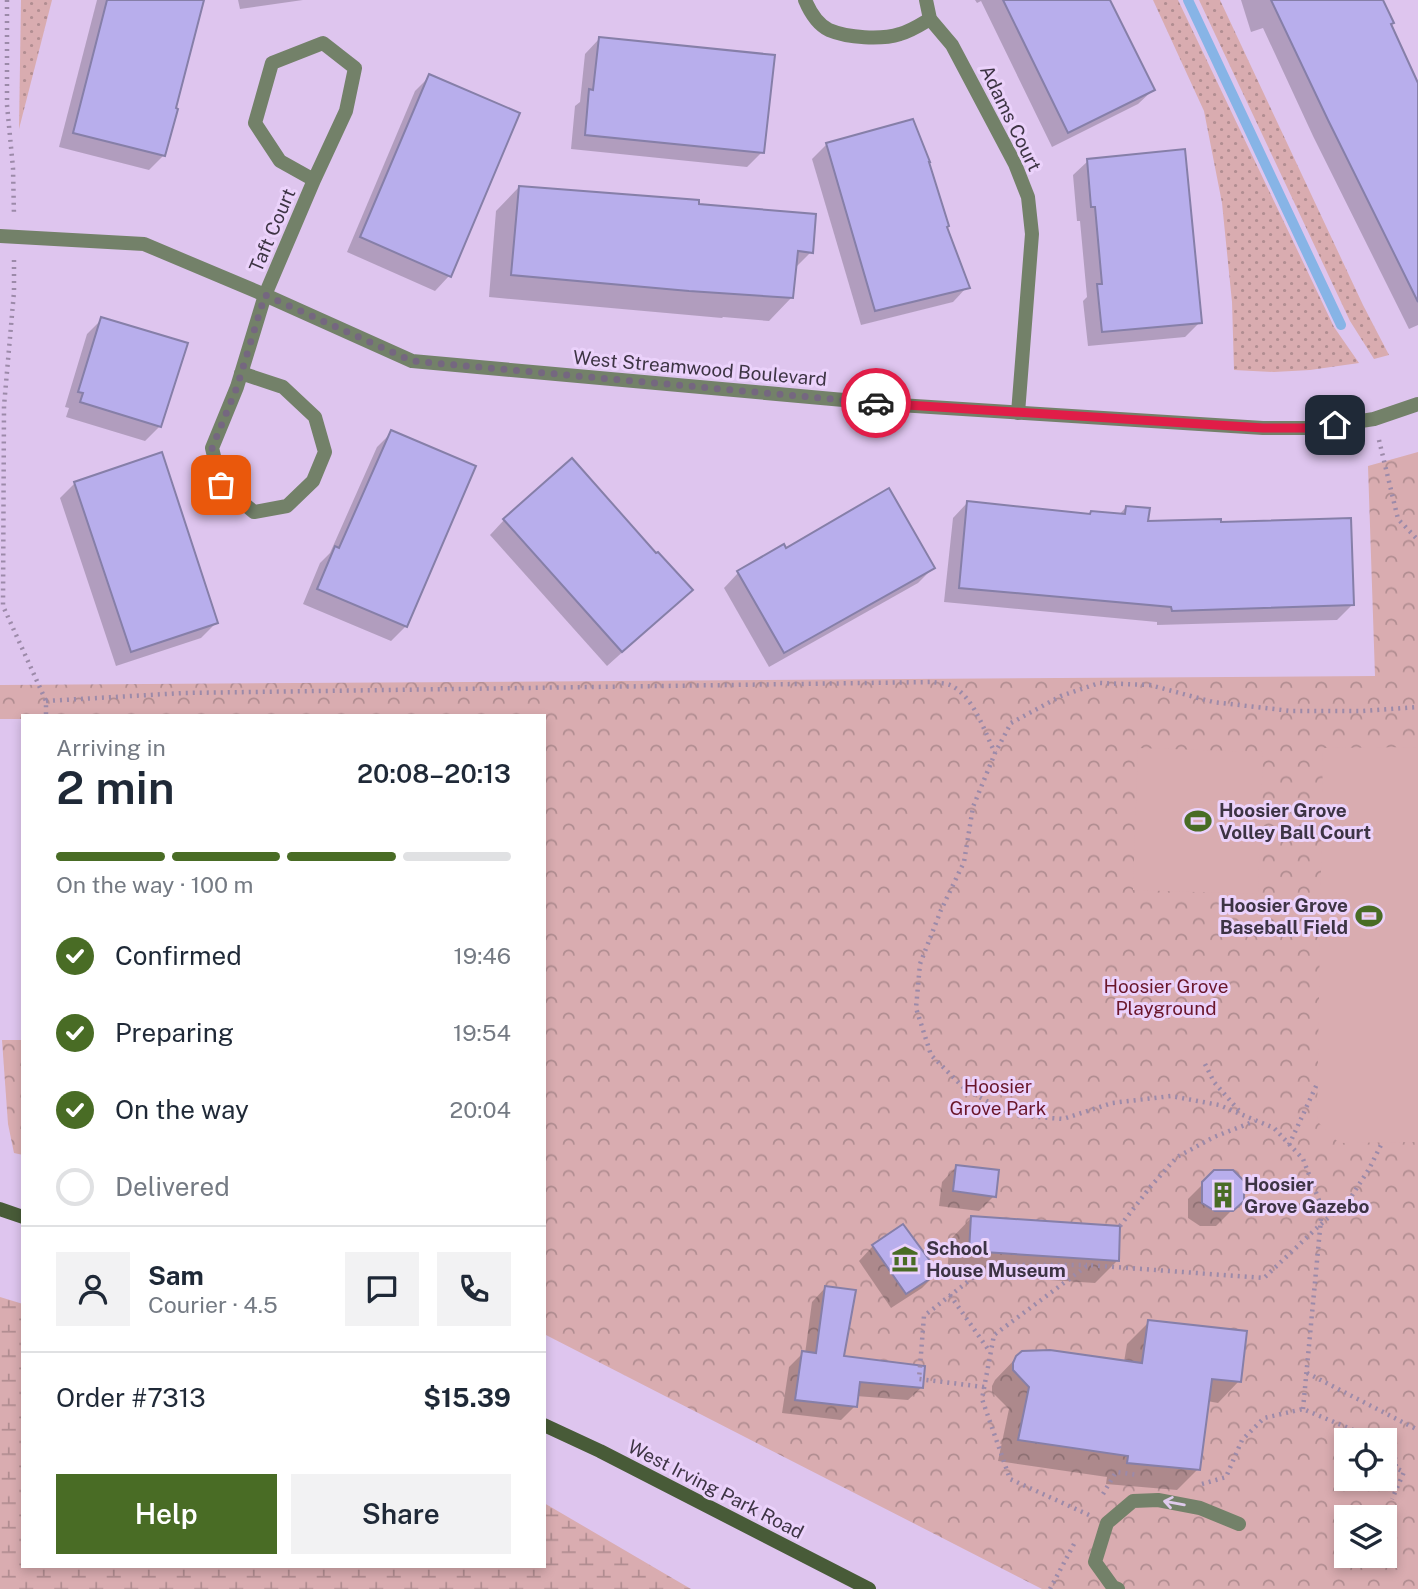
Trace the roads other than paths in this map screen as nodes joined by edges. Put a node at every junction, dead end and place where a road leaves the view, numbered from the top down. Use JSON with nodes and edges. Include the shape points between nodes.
{"nodes":[{"id":1,"x":805,"y":0,"type":"edge"},
{"id":2,"x":926,"y":0,"type":"edge"},
{"id":3,"x":930,"y":19,"type":"junction"},
{"id":4,"x":314,"y":180,"type":"junction"},
{"id":5,"x":7,"y":236,"type":"edge"},
{"id":6,"x":265,"y":295,"type":"junction"},
{"id":7,"x":241,"y":373,"type":"junction"},
{"id":8,"x":1418,"y":404,"type":"edge"},
{"id":9,"x":1018,"y":413,"type":"junction"},
{"id":10,"x":0,"y":1209,"type":"edge"},
{"id":11,"x":21,"y":1216,"type":"edge"},
{"id":12,"x":546,"y":1426,"type":"edge"},
{"id":13,"x":1239,"y":1524,"type":"dead end"},
{"id":14,"x":869,"y":1589,"type":"edge"},
{"id":15,"x":1118,"y":1589,"type":"edge"}],
"edges":[{"from":1,"to":3,"type":"street","via":[[817,21],[829,29],[872,38],[899,35]]},
{"from":2,"to":3,"type":"street","name":"Adams Court"},
{"from":3,"to":9,"type":"street","name":"Adams Court","via":[[952,45],[1028,197],[1032,234]]},
{"from":4,"to":4,"type":"street","name":"Taft Court","via":[[346,111],[355,68],[323,43],[272,63],[255,123],[280,161]]},
{"from":4,"to":6,"type":"street","name":"Taft Court"},
{"from":5,"to":6,"type":"street","name":"West Streamwood Boulevard","via":[[144,244]]},
{"from":6,"to":7,"type":"street","name":"Taft Court"},
{"from":6,"to":9,"type":"street","name":"West Streamwood Boulevard","via":[[412,361]]},
{"from":7,"to":7,"type":"street","via":[[212,448],[221,485],[254,512],[287,506],[313,481],[325,452],[315,417],[283,387]]},
{"from":8,"to":9,"type":"street","name":"West Streamwood Boulevard","via":[[1374,419],[1316,428]]},
{"from":10,"to":11,"type":"main road"},
{"from":12,"to":14,"type":"main road","name":"West Irving Park Road"},
{"from":13,"to":15,"type":"street","one_way":true,"via":[[1200,1508],[1158,1500],[1133,1501],[1107,1523],[1095,1562]]}]}
